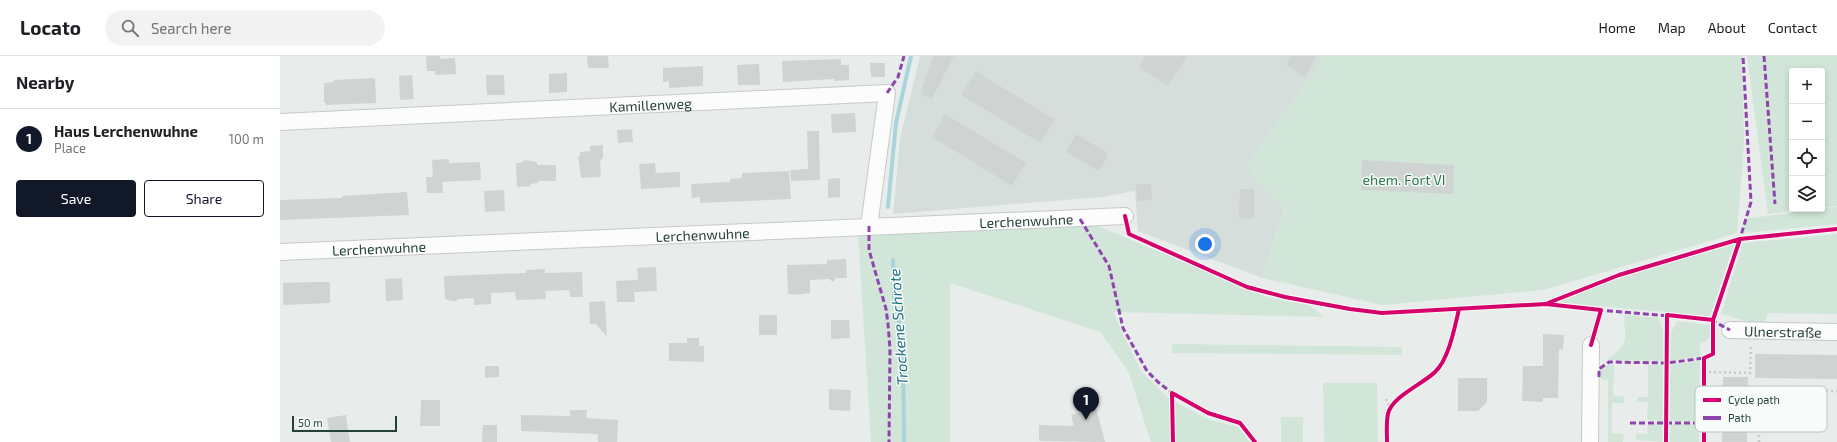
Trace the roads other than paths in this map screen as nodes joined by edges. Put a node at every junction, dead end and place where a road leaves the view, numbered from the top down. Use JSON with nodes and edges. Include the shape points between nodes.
{"nodes":[{"id":1,"x":280,"y":122,"type":"edge"},
{"id":2,"x":1125,"y":216,"type":"dead end"},
{"id":3,"x":869,"y":226,"type":"junction"},
{"id":4,"x":280,"y":252,"type":"edge"},
{"id":5,"x":1730,"y":330,"type":"dead end"},
{"id":6,"x":1837,"y":332,"type":"edge"},
{"id":7,"x":1591,"y":345,"type":"dead end"},
{"id":8,"x":1590,"y":442,"type":"edge"}],
"edges":[{"from":1,"to":3,"type":"street","name":"Kamillenweg","via":[[887,93]]},
{"from":2,"to":3,"type":"street","name":"Lerchenwuhne"},
{"from":3,"to":4,"type":"street","name":"Lerchenwuhne"},
{"from":5,"to":6,"type":"street","name":"Ulnerstraße"},
{"from":7,"to":8,"type":"street"}]}
